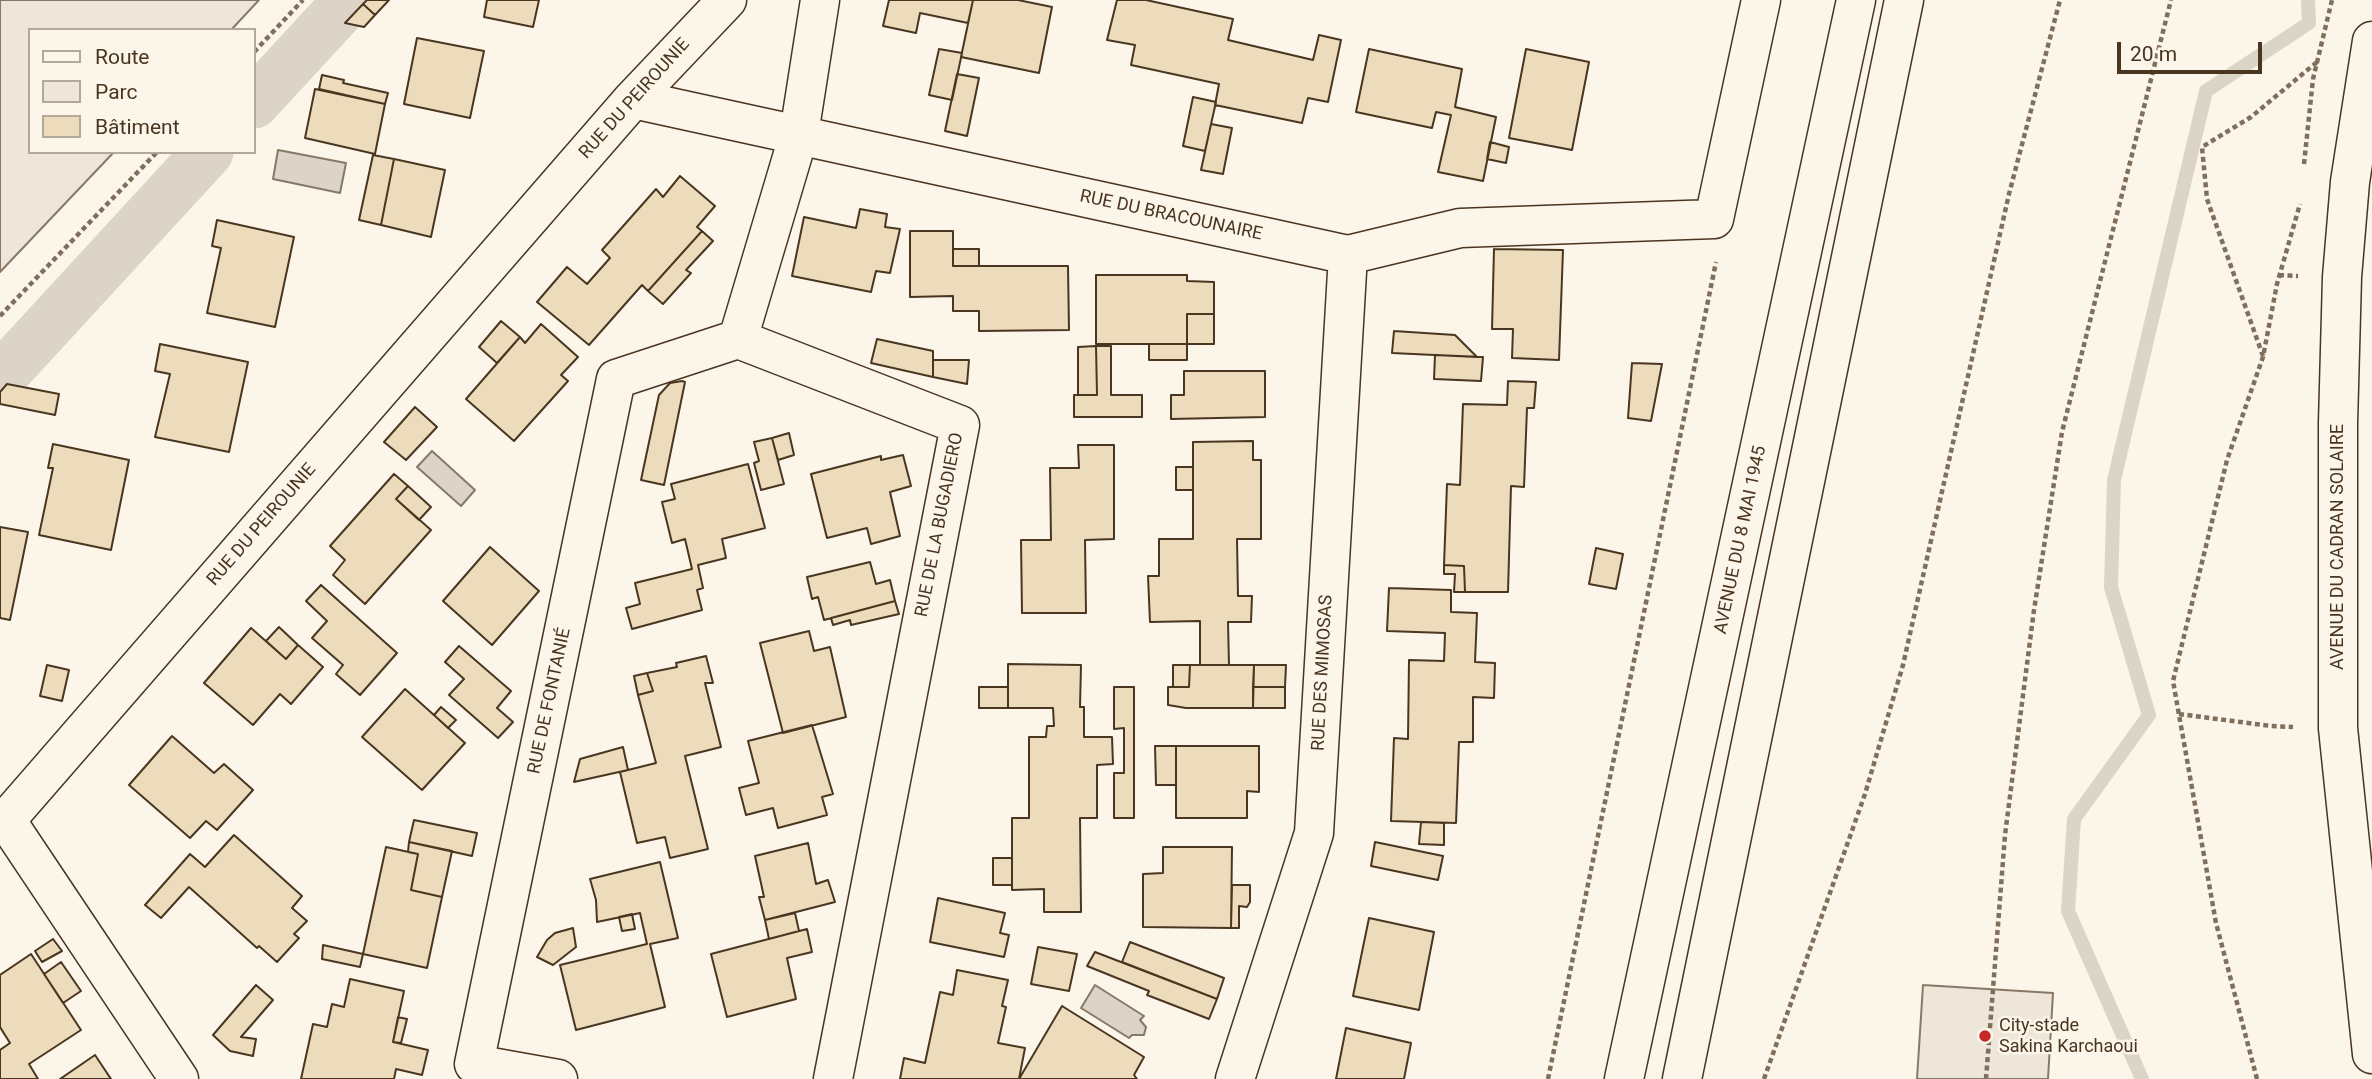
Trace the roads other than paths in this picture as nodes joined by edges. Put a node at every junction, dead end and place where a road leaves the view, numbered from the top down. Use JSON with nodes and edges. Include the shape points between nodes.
{"nodes":[{"id":1,"x":727,"y":0,"type":"edge"},
{"id":2,"x":820,"y":0,"type":"edge"},
{"id":3,"x":1761,"y":0,"type":"edge"},
{"id":4,"x":1856,"y":0,"type":"edge"},
{"id":5,"x":1904,"y":0,"type":"edge"},
{"id":6,"x":2372,"y":41,"type":"edge"},
{"id":7,"x":633,"y":99,"type":"junction"},
{"id":8,"x":799,"y":134,"type":"junction"},
{"id":9,"x":1348,"y":255,"type":"junction"},
{"id":10,"x":738,"y":339,"type":"junction"},
{"id":11,"x":3,"y":823,"type":"edge"},
{"id":12,"x":2372,"y":1054,"type":"edge"},
{"id":13,"x":179,"y":1079,"type":"edge"},
{"id":14,"x":558,"y":1079,"type":"edge"},
{"id":15,"x":833,"y":1079,"type":"edge"},
{"id":16,"x":1235,"y":1079,"type":"edge"},
{"id":17,"x":1624,"y":1079,"type":"edge"},
{"id":18,"x":1682,"y":1079,"type":"edge"}],
"edges":[{"from":1,"to":7,"type":"street","name":"RUE DU PEIROUNIE"},
{"from":2,"to":8,"type":"street"},
{"from":3,"to":9,"type":"street","name":"RUE DU BRACOUNAIRE","via":[[1714,219],[1460,228]]},
{"from":4,"to":17,"type":"street","name":"AVENUE DU 8 MAI 1945"},
{"from":5,"to":18,"type":"street"},
{"from":6,"to":12,"type":"street","name":"AVENUE DU CADRAN SOLAIRE","via":[[2352,163],[2342,277],[2338,423],[2338,728]]},
{"from":7,"to":8,"type":"street","name":"RUE DU BRACOUNAIRE"},
{"from":7,"to":11,"type":"street","name":"RUE DU PEIROUNIE"},
{"from":8,"to":9,"type":"street","name":"RUE DU BRACOUNAIRE"},
{"from":8,"to":10,"type":"street"},
{"from":9,"to":16,"type":"street","name":"RUE DES MIMOSAS","via":[[1314,832]]},
{"from":10,"to":14,"type":"street","name":"RUE DE FONTANIÉ","via":[[616,379],[474,1064]]},
{"from":10,"to":15,"type":"street","name":"RUE DE LA BUGADIERO","via":[[960,425]]},
{"from":11,"to":13,"type":"street","name":"RUE DU PEIROUNIE"}]}
